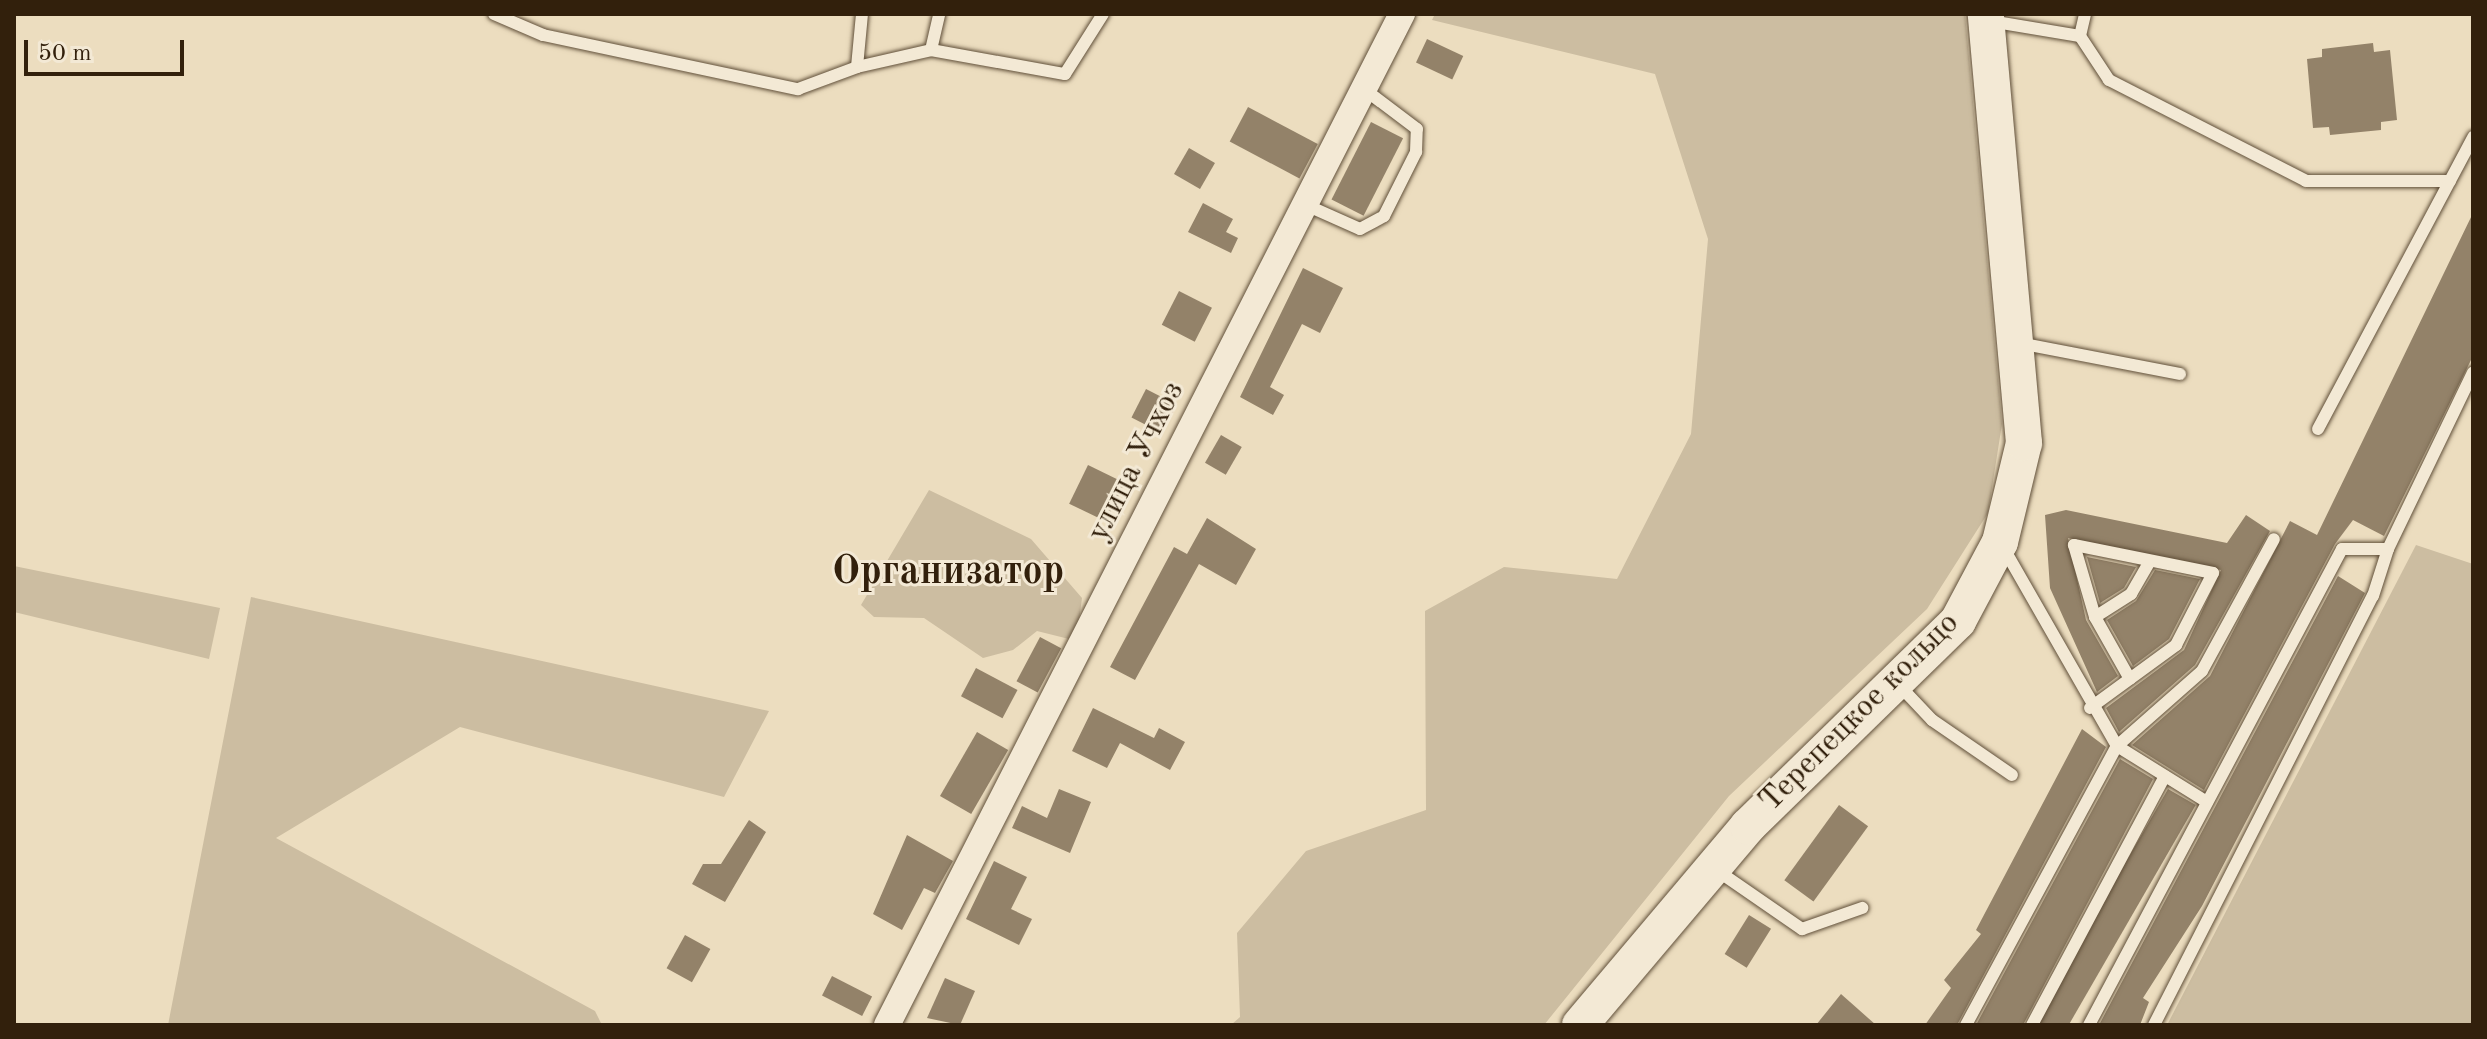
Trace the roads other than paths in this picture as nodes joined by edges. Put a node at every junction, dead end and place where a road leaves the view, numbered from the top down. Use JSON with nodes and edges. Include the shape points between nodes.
{"nodes":[{"id":1,"x":494,"y":14,"type":"edge"},
{"id":2,"x":862,"y":14,"type":"edge"},
{"id":3,"x":939,"y":14,"type":"edge"},
{"id":4,"x":1103,"y":14,"type":"edge"},
{"id":5,"x":1402,"y":14,"type":"edge"},
{"id":6,"x":2085,"y":14,"type":"edge"},
{"id":7,"x":1987,"y":18,"type":"edge"},
{"id":8,"x":2080,"y":36,"type":"junction"},
{"id":9,"x":931,"y":50,"type":"junction"},
{"id":10,"x":857,"y":67,"type":"junction"},
{"id":11,"x":1364,"y":89,"type":"junction"},
{"id":12,"x":2473,"y":137,"type":"edge"},
{"id":13,"x":2450,"y":181,"type":"junction"},
{"id":14,"x":1306,"y":205,"type":"junction"},
{"id":15,"x":2016,"y":343,"type":"junction"},
{"id":16,"x":2473,"y":372,"type":"edge"},
{"id":17,"x":2180,"y":374,"type":"dead end"},
{"id":18,"x":2318,"y":429,"type":"dead end"},
{"id":19,"x":2274,"y":539,"type":"dead end"},
{"id":20,"x":2000,"y":542,"type":"junction"},
{"id":21,"x":2388,"y":549,"type":"junction"},
{"id":22,"x":2150,"y":561,"type":"junction"},
{"id":23,"x":2095,"y":617,"type":"junction"},
{"id":24,"x":2130,"y":679,"type":"junction"},
{"id":25,"x":1896,"y":682,"type":"junction"},
{"id":26,"x":2090,"y":708,"type":"junction"},
{"id":27,"x":2117,"y":746,"type":"junction"},
{"id":28,"x":2012,"y":775,"type":"dead end"},
{"id":29,"x":2165,"y":776,"type":"junction"},
{"id":30,"x":2207,"y":802,"type":"junction"},
{"id":31,"x":1712,"y":868,"type":"junction"},
{"id":32,"x":1862,"y":908,"type":"dead end"},
{"id":33,"x":887,"y":1025,"type":"edge"},
{"id":34,"x":1580,"y":1025,"type":"edge"},
{"id":35,"x":1966,"y":1025,"type":"edge"},
{"id":36,"x":2032,"y":1025,"type":"edge"},
{"id":37,"x":2089,"y":1025,"type":"edge"},
{"id":38,"x":2154,"y":1025,"type":"edge"}],
"edges":[{"from":1,"to":10,"type":"lane","via":[[543,35],[798,89]]},
{"from":2,"to":10,"type":"lane"},
{"from":3,"to":9,"type":"lane"},
{"from":4,"to":9,"type":"lane","via":[[1065,74]]},
{"from":5,"to":11,"type":"street","name":"улица Учхоз"},
{"from":6,"to":8,"type":"lane"},
{"from":7,"to":8,"type":"lane"},
{"from":7,"to":15,"type":"street","name":"Терепецкое кольцо"},
{"from":8,"to":13,"type":"lane","via":[[2109,80],[2306,181]]},
{"from":9,"to":10,"type":"lane"},
{"from":11,"to":14,"type":"street","name":"улица Учхоз"},
{"from":11,"to":14,"type":"lane","via":[[1417,129],[1416,152],[1384,216],[1360,229]]},
{"from":12,"to":13,"type":"lane"},
{"from":13,"to":18,"type":"lane"},
{"from":14,"to":33,"type":"street","name":"улица Учхоз"},
{"from":15,"to":17,"type":"lane"},
{"from":15,"to":20,"type":"street","name":"Терепецкое кольцо","via":[[2024,443]]},
{"from":16,"to":21,"type":"lane"},
{"from":19,"to":27,"type":"lane","via":[[2202,671]]},
{"from":20,"to":25,"type":"street","name":"Терепецкое кольцо","via":[[1958,621]]},
{"from":20,"to":26,"type":"lane","via":[[2026,576]]},
{"from":21,"to":30,"type":"lane","via":[[2342,549]]},
{"from":21,"to":38,"type":"lane","via":[[2373,596]]},
{"from":22,"to":23,"type":"lane","via":[[2131,594]]},
{"from":22,"to":23,"type":"lane","via":[[2074,545]]},
{"from":22,"to":24,"type":"lane","via":[[2213,573],[2176,645]]},
{"from":23,"to":24,"type":"lane"},
{"from":24,"to":26,"type":"lane"},
{"from":25,"to":28,"type":"lane","via":[[1932,720]]},
{"from":25,"to":31,"type":"street","name":"Терепецкое кольцо"},
{"from":26,"to":27,"type":"lane"},
{"from":27,"to":29,"type":"lane"},
{"from":27,"to":35,"type":"lane"},
{"from":29,"to":30,"type":"lane"},
{"from":29,"to":36,"type":"lane"},
{"from":30,"to":37,"type":"lane"},
{"from":31,"to":32,"type":"lane","via":[[1802,929]]},
{"from":31,"to":34,"type":"street","name":"Терепецкое кольцо"}]}
